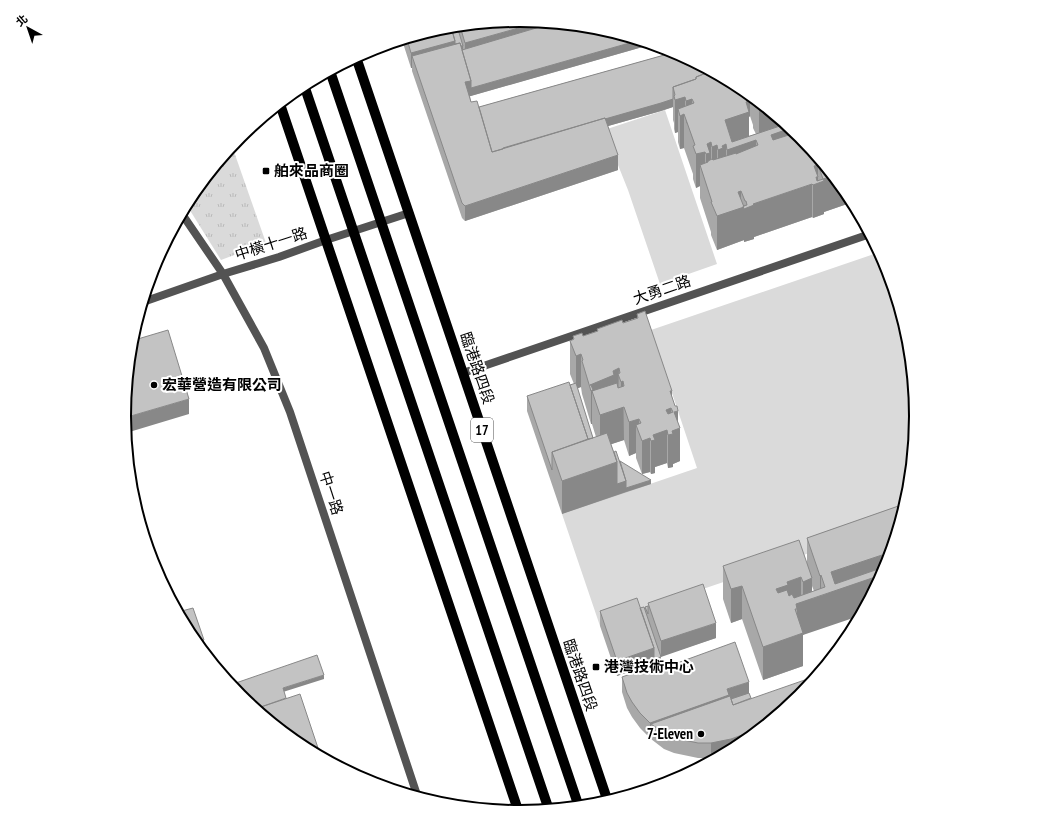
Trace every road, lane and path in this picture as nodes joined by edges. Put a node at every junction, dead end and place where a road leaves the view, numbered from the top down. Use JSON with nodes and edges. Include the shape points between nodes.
{"nodes":[{"id":1,"x":358,"y":63,"type":"edge"},
{"id":2,"x":332,"y":76,"type":"edge"},
{"id":3,"x":306,"y":92,"type":"edge"},
{"id":4,"x":281,"y":108,"type":"edge"},
{"id":5,"x":409,"y":213,"type":"junction"},
{"id":6,"x":185,"y":219,"type":"edge"},
{"id":7,"x":381,"y":222,"type":"junction"},
{"id":8,"x":353,"y":231,"type":"junction"},
{"id":9,"x":865,"y":236,"type":"edge"},
{"id":10,"x":326,"y":240,"type":"junction"},
{"id":11,"x":223,"y":274,"type":"junction"},
{"id":12,"x":149,"y":300,"type":"edge"},
{"id":13,"x":463,"y":373,"type":"junction"},
{"id":14,"x":416,"y":792,"type":"edge"},
{"id":15,"x":606,"y":797,"type":"edge"},
{"id":16,"x":576,"y":802,"type":"edge"},
{"id":17,"x":547,"y":805,"type":"edge"},
{"id":18,"x":517,"y":806,"type":"edge"}],
"edges":[{"from":1,"to":5,"type":"main road","name":"臨港路四段","number":"17"},
{"from":2,"to":7,"type":"main road","number":"17"},
{"from":3,"to":8,"type":"main road"},
{"from":4,"to":10,"type":"main road"},
{"from":5,"to":7,"type":"street","name":"中橫十一路"},
{"from":5,"to":13,"type":"main road","name":"臨港路四段","number":"17"},
{"from":6,"to":11,"type":"street","name":"中一路"},
{"from":7,"to":8,"type":"street","name":"中橫十一路"},
{"from":7,"to":16,"type":"main road","number":"17"},
{"from":8,"to":10,"type":"street","name":"中橫十一路"},
{"from":8,"to":17,"type":"main road"},
{"from":9,"to":13,"type":"street","name":"大勇二路"},
{"from":10,"to":11,"type":"street","name":"中橫十一路","via":[[279,258]]},
{"from":10,"to":18,"type":"main road"},
{"from":11,"to":12,"type":"street","name":"中橫十一路"},
{"from":11,"to":14,"type":"street","name":"中一路","via":[[264,348],[290,412]]},
{"from":13,"to":15,"type":"main road","name":"臨港路四段","number":"17"}]}
